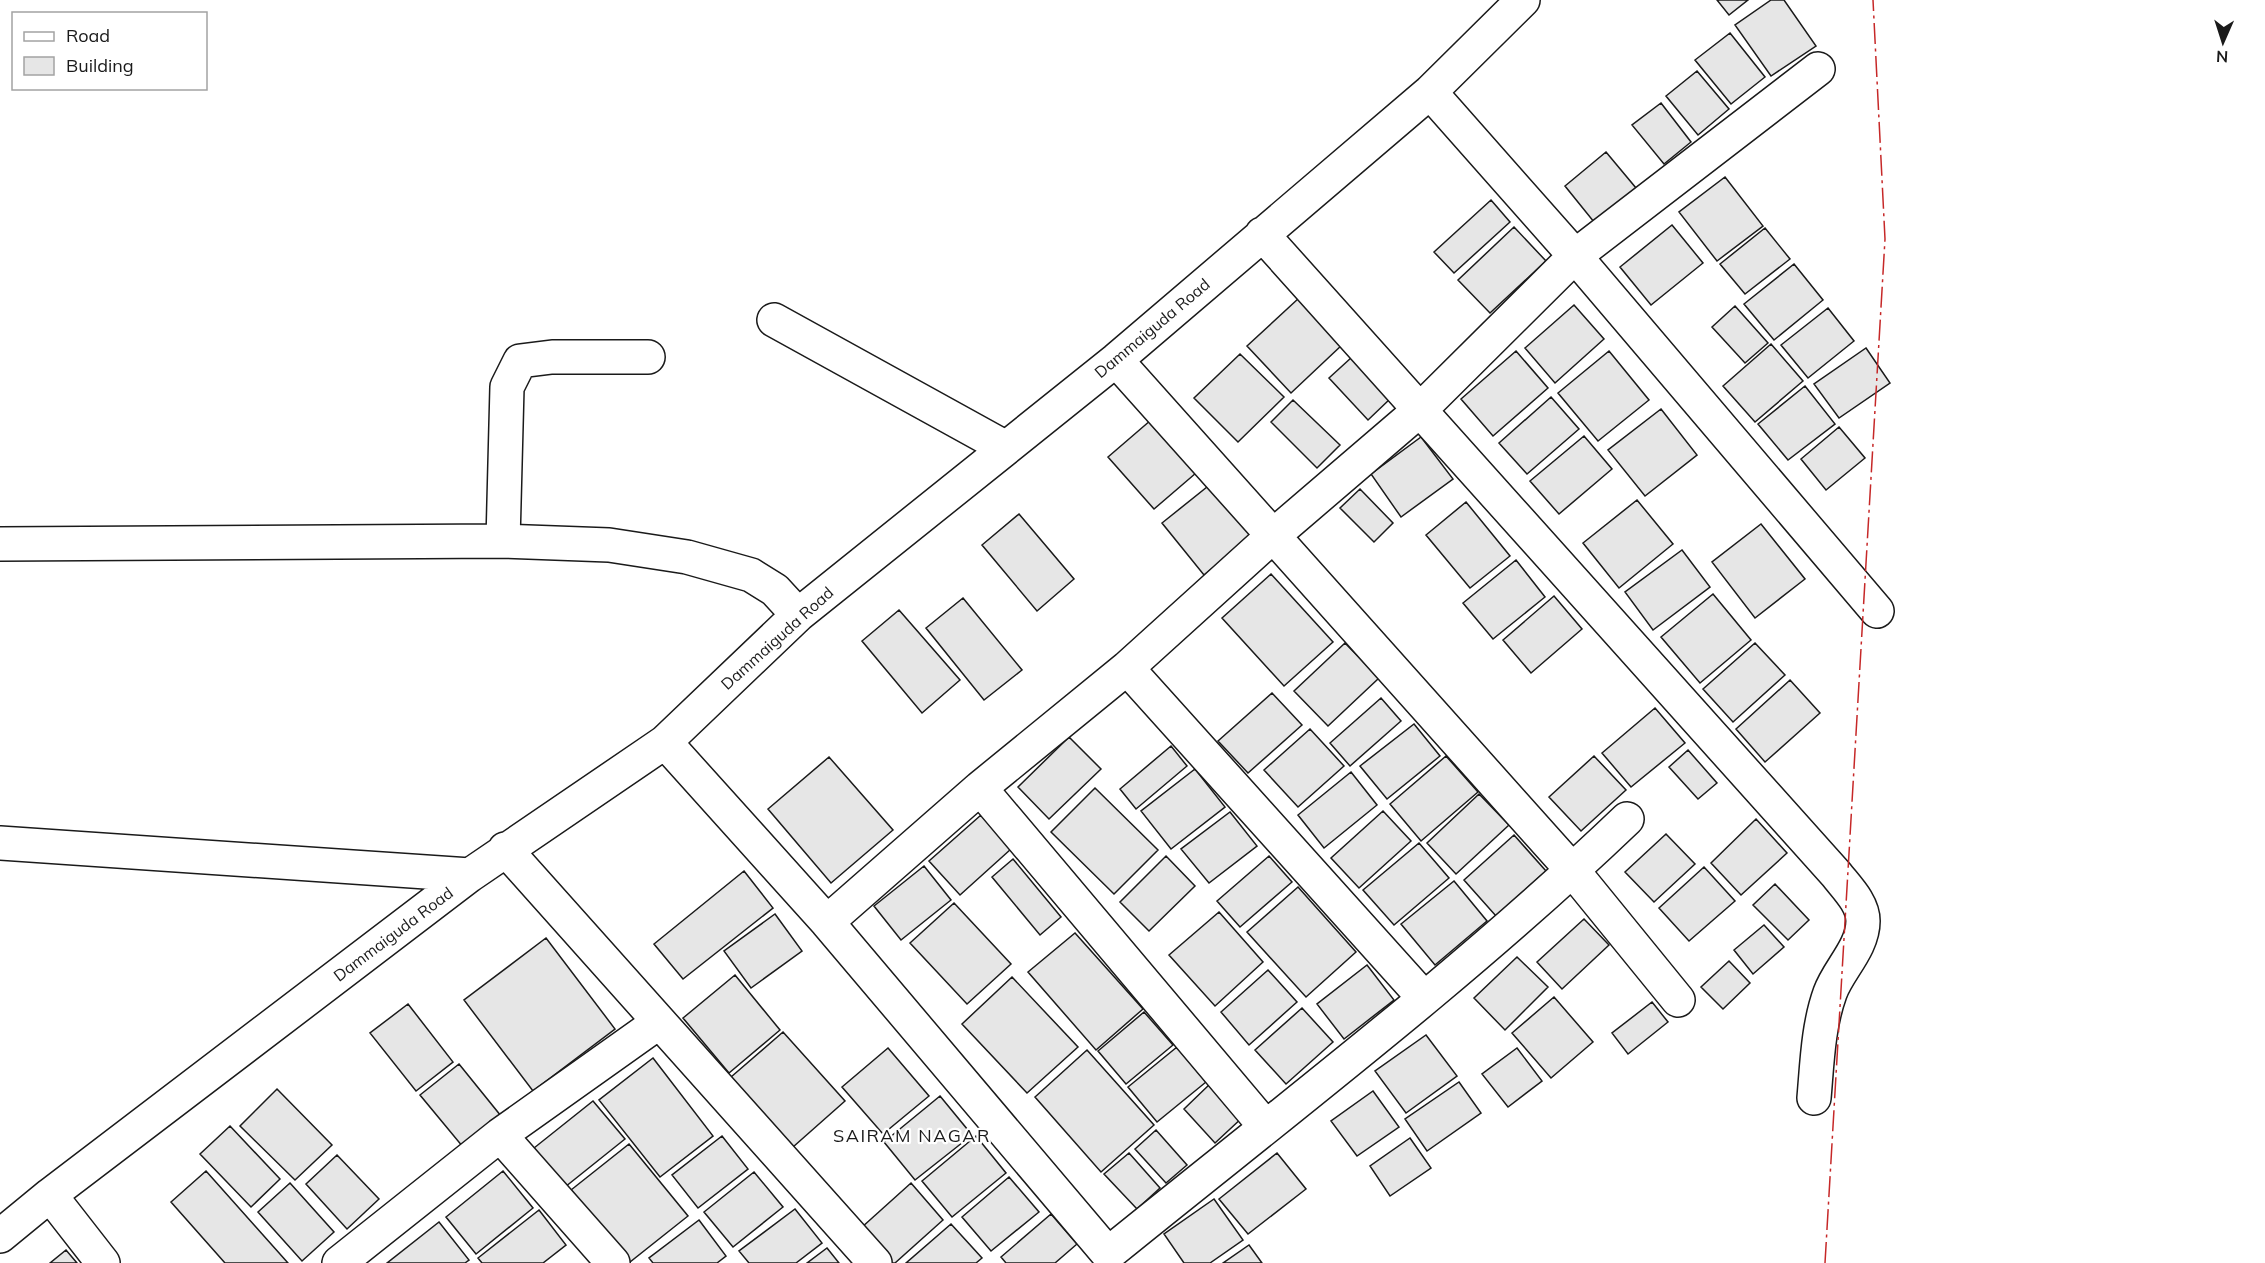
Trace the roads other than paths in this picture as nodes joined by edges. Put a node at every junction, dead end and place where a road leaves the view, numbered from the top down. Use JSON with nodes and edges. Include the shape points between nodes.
{"nodes":[{"id":1,"x":1523,"y":0,"type":"edge"},
{"id":2,"x":1818,"y":69,"type":"dead end"},
{"id":3,"x":1430,"y":92,"type":"junction"},
{"id":4,"x":1262,"y":234,"type":"junction"},
{"id":5,"x":1575,"y":256,"type":"junction"},
{"id":6,"x":774,"y":320,"type":"dead end"},
{"id":7,"x":648,"y":357,"type":"dead end"},
{"id":8,"x":1116,"y":360,"type":"junction"},
{"id":9,"x":1420,"y":409,"type":"junction"},
{"id":10,"x":1006,"y":448,"type":"junction"},
{"id":11,"x":1274,"y":535,"type":"junction"},
{"id":12,"x":503,"y":541,"type":"junction"},
{"id":13,"x":0,"y":544,"type":"edge"},
{"id":14,"x":1877,"y":610,"type":"dead end"},
{"id":15,"x":798,"y":615,"type":"junction"},
{"id":16,"x":1127,"y":668,"type":"junction"},
{"id":17,"x":664,"y":742,"type":"junction"},
{"id":18,"x":980,"y":788,"type":"junction"},
{"id":19,"x":1627,"y":819,"type":"dead end"},
{"id":20,"x":0,"y":843,"type":"edge"},
{"id":21,"x":505,"y":849,"type":"junction"},
{"id":22,"x":1573,"y":871,"type":"junction"},
{"id":23,"x":470,"y":875,"type":"junction"},
{"id":24,"x":827,"y":922,"type":"junction"},
{"id":25,"x":1424,"y":998,"type":"junction"},
{"id":26,"x":1678,"y":1000,"type":"dead end"},
{"id":27,"x":659,"y":1022,"type":"junction"},
{"id":28,"x":1814,"y":1098,"type":"dead end"},
{"id":29,"x":1265,"y":1126,"type":"junction"},
{"id":30,"x":500,"y":1135,"type":"junction"},
{"id":31,"x":50,"y":1195,"type":"junction"},
{"id":32,"x":0,"y":1236,"type":"edge"},
{"id":33,"x":352,"y":1259,"type":"edge"},
{"id":34,"x":103,"y":1263,"type":"edge"},
{"id":35,"x":613,"y":1263,"type":"edge"},
{"id":36,"x":875,"y":1263,"type":"edge"}],
"edges":[{"from":1,"to":3,"type":"street","name":"Dammaiguda Road"},
{"from":2,"to":5,"type":"street"},
{"from":3,"to":4,"type":"street","name":"Dammaiguda Road"},
{"from":3,"to":5,"type":"street"},
{"from":4,"to":8,"type":"street","name":"Dammaiguda Road"},
{"from":4,"to":9,"type":"street"},
{"from":5,"to":9,"type":"street"},
{"from":5,"to":14,"type":"street"},
{"from":6,"to":10,"type":"street"},
{"from":7,"to":12,"type":"street","via":[[520,361],[507,387]]},
{"from":8,"to":10,"type":"street","name":"Dammaiguda Road"},
{"from":8,"to":11,"type":"street"},
{"from":9,"to":11,"type":"street"},
{"from":9,"to":28,"type":"street","via":[[1836,873],[1858,903],[1863,921],[1855,950],[1830,991],[1822,1020]]},
{"from":10,"to":15,"type":"street","name":"Dammaiguda Road"},
{"from":11,"to":16,"type":"street"},
{"from":11,"to":22,"type":"street"},
{"from":12,"to":13,"type":"street"},
{"from":12,"to":15,"type":"street","via":[[609,545],[687,557],[751,575],[775,590]]},
{"from":15,"to":17,"type":"street","name":"Dammaiguda Road"},
{"from":16,"to":18,"type":"street"},
{"from":16,"to":25,"type":"street"},
{"from":17,"to":21,"type":"street","name":"Dammaiguda Road"},
{"from":17,"to":24,"type":"street"},
{"from":18,"to":24,"type":"street"},
{"from":18,"to":29,"type":"street"},
{"from":19,"to":22,"type":"street"},
{"from":20,"to":23,"type":"street"},
{"from":21,"to":23,"type":"street","name":"Dammaiguda Road"},
{"from":21,"to":27,"type":"street"},
{"from":22,"to":25,"type":"street"},
{"from":22,"to":26,"type":"street"},
{"from":23,"to":31,"type":"street","name":"Dammaiguda Road"},
{"from":24,"to":29,"type":"street","via":[[1108,1254]]},
{"from":25,"to":29,"type":"street"},
{"from":27,"to":30,"type":"street"},
{"from":27,"to":36,"type":"street"},
{"from":30,"to":33,"type":"street"},
{"from":30,"to":35,"type":"street"},
{"from":31,"to":32,"type":"street","name":"Dammaiguda Road"},
{"from":31,"to":34,"type":"street"}]}
